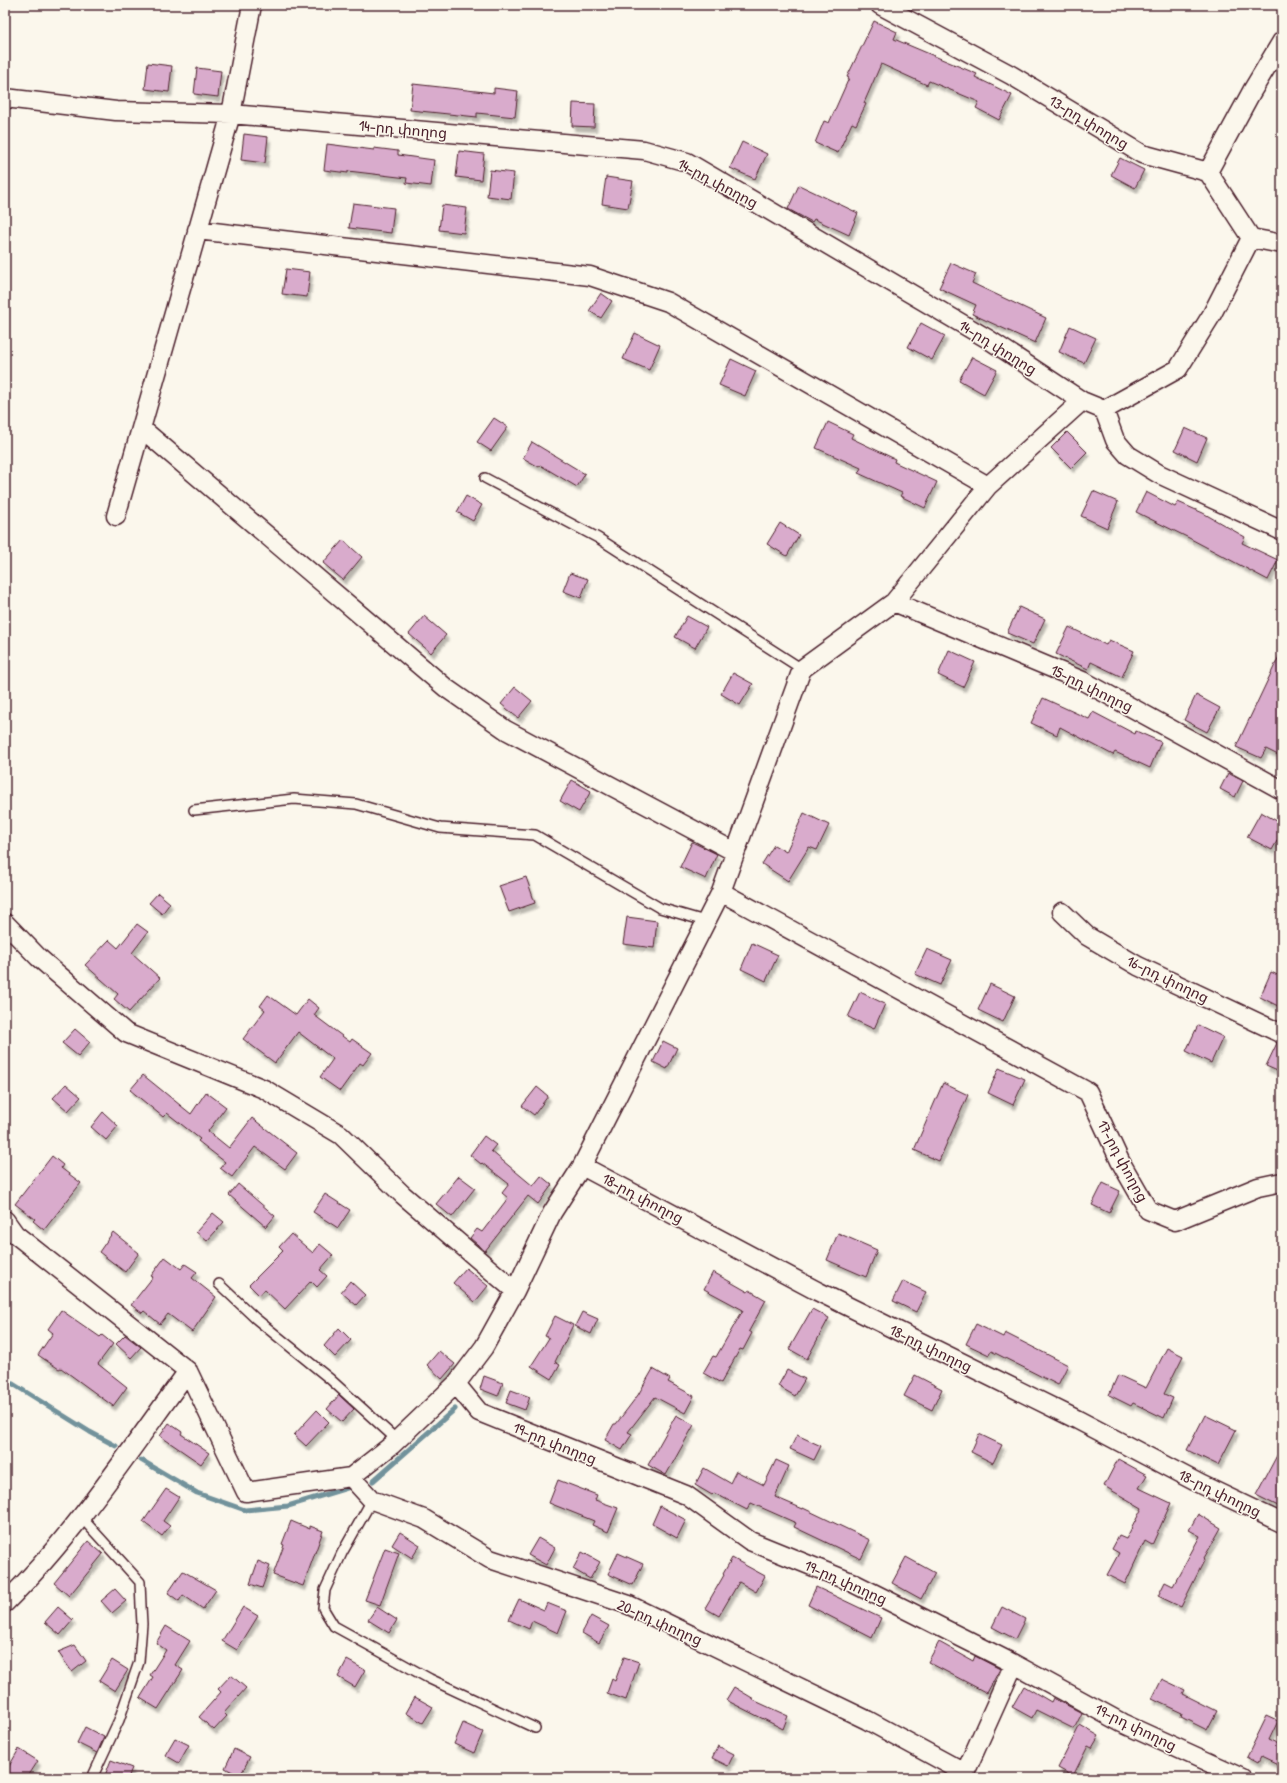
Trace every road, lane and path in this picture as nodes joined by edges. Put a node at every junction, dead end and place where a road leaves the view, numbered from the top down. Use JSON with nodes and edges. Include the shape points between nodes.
{"nodes":[{"id":1,"x":252,"y":5,"type":"edge"},
{"id":2,"x":880,"y":5,"type":"edge"},
{"id":3,"x":1282,"y":41,"type":"edge"},
{"id":4,"x":5,"y":98,"type":"edge"},
{"id":5,"x":231,"y":114,"type":"junction"},
{"id":6,"x":1208,"y":172,"type":"junction"},
{"id":7,"x":198,"y":230,"type":"junction"},
{"id":8,"x":1252,"y":238,"type":"junction"},
{"id":9,"x":1282,"y":244,"type":"edge"},
{"id":10,"x":1082,"y":401,"type":"junction"},
{"id":11,"x":1104,"y":410,"type":"junction"},
{"id":12,"x":141,"y":428,"type":"junction"},
{"id":13,"x":485,"y":478,"type":"dead end"},
{"id":14,"x":988,"y":486,"type":"junction"},
{"id":15,"x":116,"y":516,"type":"dead end"},
{"id":16,"x":1282,"y":531,"type":"edge"},
{"id":17,"x":894,"y":602,"type":"junction"},
{"id":18,"x":802,"y":670,"type":"junction"},
{"id":19,"x":1282,"y":790,"type":"edge"},
{"id":20,"x":194,"y":810,"type":"dead end"},
{"id":21,"x":735,"y":852,"type":"junction"},
{"id":22,"x":721,"y":892,"type":"junction"},
{"id":23,"x":1062,"y":912,"type":"dead end"},
{"id":24,"x":706,"y":922,"type":"junction"},
{"id":25,"x":5,"y":923,"type":"edge"},
{"id":26,"x":1282,"y":1034,"type":"edge"},
{"id":27,"x":582,"y":1166,"type":"junction"},
{"id":28,"x":1282,"y":1182,"type":"edge"},
{"id":29,"x":5,"y":1220,"type":"edge"},
{"id":30,"x":219,"y":1284,"type":"dead end"},
{"id":31,"x":515,"y":1291,"type":"junction"},
{"id":32,"x":188,"y":1371,"type":"junction"},
{"id":33,"x":456,"y":1384,"type":"junction"},
{"id":34,"x":397,"y":1440,"type":"junction"},
{"id":35,"x":351,"y":1477,"type":"junction"},
{"id":36,"x":372,"y":1500,"type":"junction"},
{"id":37,"x":81,"y":1517,"type":"junction"},
{"id":38,"x":1282,"y":1523,"type":"edge"},
{"id":39,"x":5,"y":1603,"type":"edge"},
{"id":40,"x":1014,"y":1664,"type":"junction"},
{"id":41,"x":535,"y":1728,"type":"dead end"},
{"id":42,"x":964,"y":1775,"type":"edge"},
{"id":43,"x":92,"y":1778,"type":"edge"},
{"id":44,"x":1243,"y":1778,"type":"edge"}],
"edges":[{"from":1,"to":5,"type":"street"},
{"from":2,"to":6,"type":"street","name":"13-րդ փողոց","via":[[1011,74],[1142,154]]},
{"from":3,"to":6,"type":"street"},
{"from":4,"to":5,"type":"street","name":"14-րդ փողոց","via":[[116,111]]},
{"from":5,"to":7,"type":"street"},
{"from":5,"to":10,"type":"street","name":"14-րդ փողոց","via":[[644,150],[687,162],[988,339]]},
{"from":6,"to":8,"type":"street"},
{"from":7,"to":12,"type":"street"},
{"from":7,"to":14,"type":"street","via":[[590,276],[668,302]]},
{"from":8,"to":9,"type":"street"},
{"from":8,"to":11,"type":"street","via":[[1211,316],[1178,369]]},
{"from":10,"to":11,"type":"street","name":"14-րդ փողոց"},
{"from":10,"to":14,"type":"street"},
{"from":11,"to":16,"type":"street","via":[[1115,440],[1128,455],[1159,474]]},
{"from":12,"to":15,"type":"street"},
{"from":12,"to":21,"type":"street","via":[[446,688],[506,730]]},
{"from":13,"to":18,"type":"lane","via":[[598,538]]},
{"from":14,"to":17,"type":"street"},
{"from":17,"to":18,"type":"street"},
{"from":17,"to":19,"type":"street","name":"15-րդ փողոց","via":[[1086,682]]},
{"from":18,"to":21,"type":"street"},
{"from":20,"to":24,"type":"lane","via":[[294,799],[356,804],[440,828],[535,835],[660,908]]},
{"from":21,"to":22,"type":"street"},
{"from":22,"to":24,"type":"street"},
{"from":22,"to":28,"type":"street","name":"17-րդ փողոց","via":[[1088,1092],[1120,1161],[1148,1210],[1175,1221],[1258,1187]]},
{"from":23,"to":26,"type":"street","name":"16-րդ փողոց","via":[[1087,936],[1138,966]]},
{"from":24,"to":27,"type":"street"},
{"from":25,"to":31,"type":"street","via":[[38,957],[126,1033],[264,1089],[341,1135],[403,1195]]},
{"from":27,"to":31,"type":"street","via":[[552,1213]]},
{"from":27,"to":38,"type":"street","name":"18-րդ փողոց","via":[[824,1294]]},
{"from":29,"to":32,"type":"street","via":[[15,1234]]},
{"from":30,"to":34,"type":"lane"},
{"from":31,"to":33,"type":"street","via":[[484,1347]]},
{"from":32,"to":35,"type":"street","via":[[246,1492]]},
{"from":32,"to":37,"type":"street"},
{"from":33,"to":34,"type":"street"},
{"from":33,"to":40,"type":"street","name":"19-րդ փողոց","via":[[479,1412],[686,1495],[750,1541],[851,1582]]},
{"from":34,"to":35,"type":"street"},
{"from":35,"to":36,"type":"street","name":"20-րդ փողոց"},
{"from":36,"to":41,"type":"lane","via":[[342,1553],[325,1590],[323,1608],[334,1626],[430,1679]]},
{"from":36,"to":42,"type":"street","name":"20-րդ փողոց","via":[[424,1519],[490,1559],[629,1605],[867,1720]]},
{"from":37,"to":39,"type":"street"},
{"from":37,"to":43,"type":"lane","via":[[140,1582],[142,1624],[139,1662],[119,1720]]},
{"from":40,"to":42,"type":"street"},
{"from":40,"to":44,"type":"street","name":"19-րդ փողոց","via":[[1122,1723]]}]}
